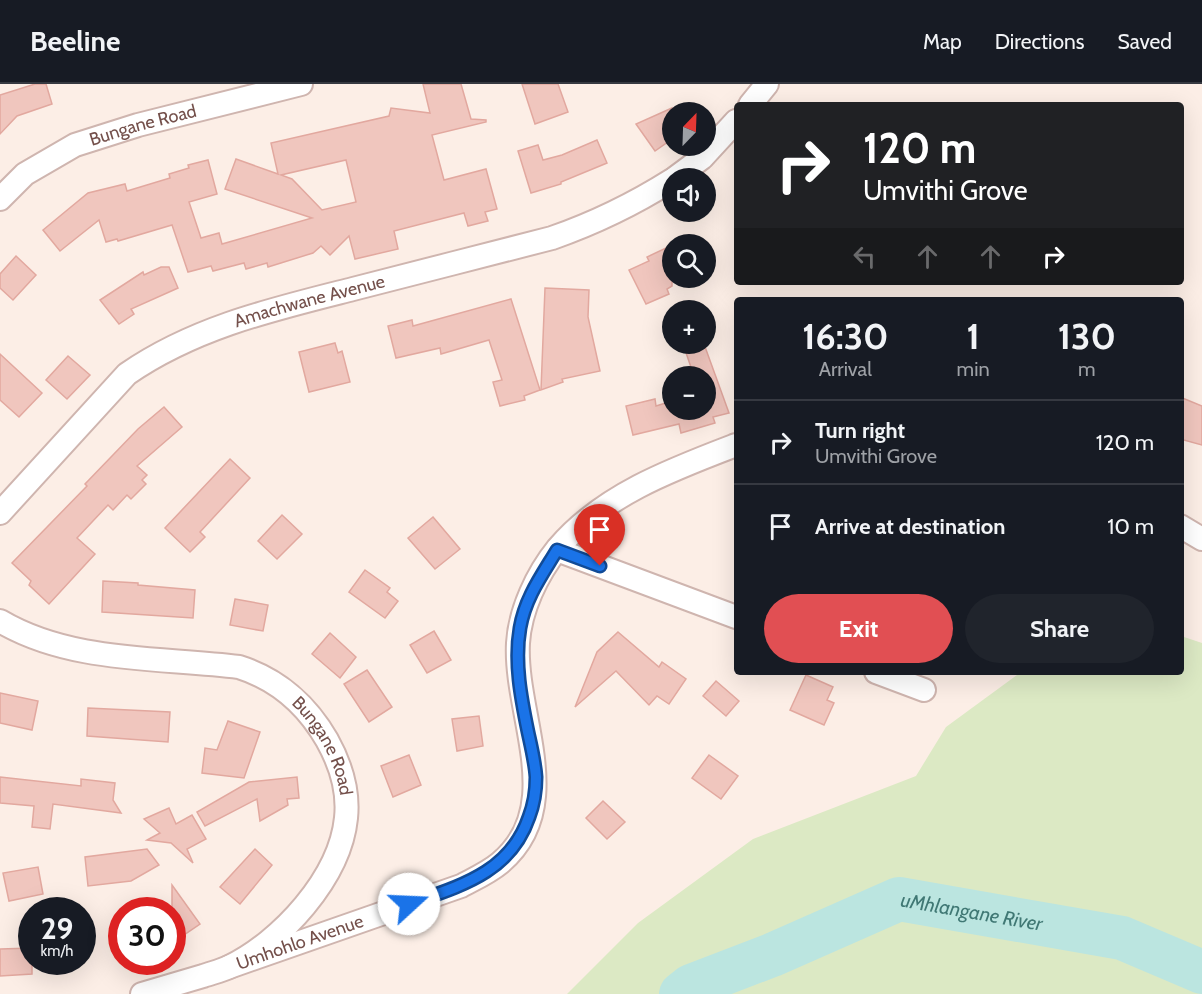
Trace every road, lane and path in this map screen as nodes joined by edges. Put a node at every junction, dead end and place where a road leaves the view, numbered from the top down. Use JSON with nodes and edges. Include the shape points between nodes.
{"nodes":[{"id":1,"x":301,"y":84,"type":"edge"},
{"id":2,"x":767,"y":84,"type":"edge"},
{"id":3,"x":752,"y":102,"type":"edge"},
{"id":4,"x":734,"y":123,"type":"edge"},
{"id":5,"x":688,"y":168,"type":"edge"},
{"id":6,"x":662,"y":186,"type":"edge"},
{"id":7,"x":0,"y":199,"type":"edge"},
{"id":8,"x":734,"y":446,"type":"edge"},
{"id":9,"x":0,"y":513,"type":"edge"},
{"id":10,"x":1184,"y":528,"type":"edge"},
{"id":11,"x":1202,"y":539,"type":"edge"},
{"id":12,"x":557,"y":550,"type":"junction"},
{"id":13,"x":734,"y":615,"type":"edge"},
{"id":14,"x":0,"y":621,"type":"edge"},
{"id":15,"x":884,"y":675,"type":"edge"},
{"id":16,"x":924,"y":690,"type":"dead end"},
{"id":17,"x":229,"y":967,"type":"junction"},
{"id":18,"x":142,"y":994,"type":"edge"}],
"edges":[{"from":1,"to":7,"type":"street","name":"Bungane Road","via":[[75,145],[25,174]]},
{"from":2,"to":3,"type":"street"},
{"from":4,"to":5,"type":"street","name":"Amachwane Avenue"},
{"from":6,"to":9,"type":"street","name":"Amachwane Avenue","via":[[618,212],[552,238],[291,305],[179,343],[127,374]]},
{"from":8,"to":12,"type":"street","name":"Umhohlo Avenue","via":[[672,470],[611,503],[581,525]]},
{"from":10,"to":11,"type":"street"},
{"from":12,"to":13,"type":"street"},
{"from":12,"to":17,"type":"street","name":"Umhohlo Avenue","via":[[527,601],[520,627],[518,663],[536,775],[536,791],[521,839],[490,870],[461,886]]},
{"from":14,"to":17,"type":"street","name":"Bungane Road","via":[[28,636],[73,650],[239,667],[258,673],[292,697],[324,734],[342,771],[346,797],[346,820],[339,847],[319,887],[301,911],[278,934]]},
{"from":15,"to":16,"type":"street"},
{"from":17,"to":18,"type":"street","name":"Bungane Road"}]}
